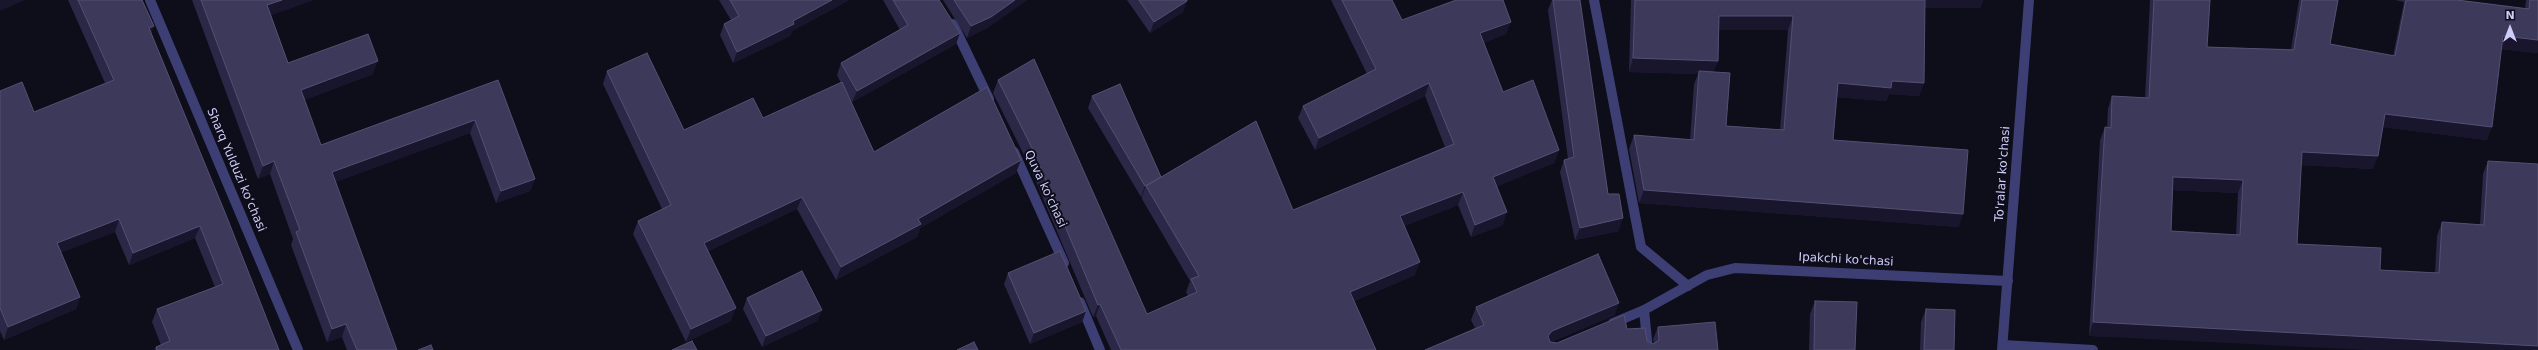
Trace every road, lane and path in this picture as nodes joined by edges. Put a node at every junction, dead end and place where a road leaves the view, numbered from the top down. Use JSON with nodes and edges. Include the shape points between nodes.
{"nodes":[{"id":1,"x":150,"y":0,"type":"edge"},
{"id":2,"x":1594,"y":0,"type":"edge"},
{"id":3,"x":2029,"y":0,"type":"edge"},
{"id":4,"x":949,"y":18,"type":"edge"},
{"id":5,"x":993,"y":108,"type":"edge"},
{"id":6,"x":1010,"y":143,"type":"edge"},
{"id":7,"x":1067,"y":270,"type":"edge"},
{"id":8,"x":2008,"y":281,"type":"junction"},
{"id":9,"x":1688,"y":286,"type":"junction"},
{"id":10,"x":1076,"y":292,"type":"edge"},
{"id":11,"x":1644,"y":310,"type":"junction"},
{"id":12,"x":1601,"y":328,"type":"edge"},
{"id":13,"x":2002,"y":348,"type":"edge"},
{"id":14,"x":298,"y":350,"type":"edge"},
{"id":15,"x":1100,"y":350,"type":"edge"},
{"id":16,"x":1648,"y":350,"type":"edge"},
{"id":17,"x":2093,"y":350,"type":"edge"}],
"edges":[{"from":1,"to":14,"type":"street","name":"Sharq Yulduzi koʻchasi"},
{"from":2,"to":9,"type":"street","via":[[1641,247]]},
{"from":3,"to":8,"type":"street","name":"To'ralar ko'chasi"},
{"from":4,"to":5,"type":"street","via":[[958,31]]},
{"from":6,"to":7,"type":"street","name":"Quva ko'chasi"},
{"from":8,"to":9,"type":"street","name":"Ipakchi ko'chasi","via":[[1735,268],[1707,275]]},
{"from":8,"to":13,"type":"street","name":"To'ralar ko'chasi"},
{"from":9,"to":11,"type":"street","name":"Ipakchi ko'chasi"},
{"from":10,"to":15,"type":"street"},
{"from":11,"to":12,"type":"street","name":"Ipakchi ko'chasi"},
{"from":11,"to":16,"type":"street"},
{"from":13,"to":17,"type":"street"}]}
